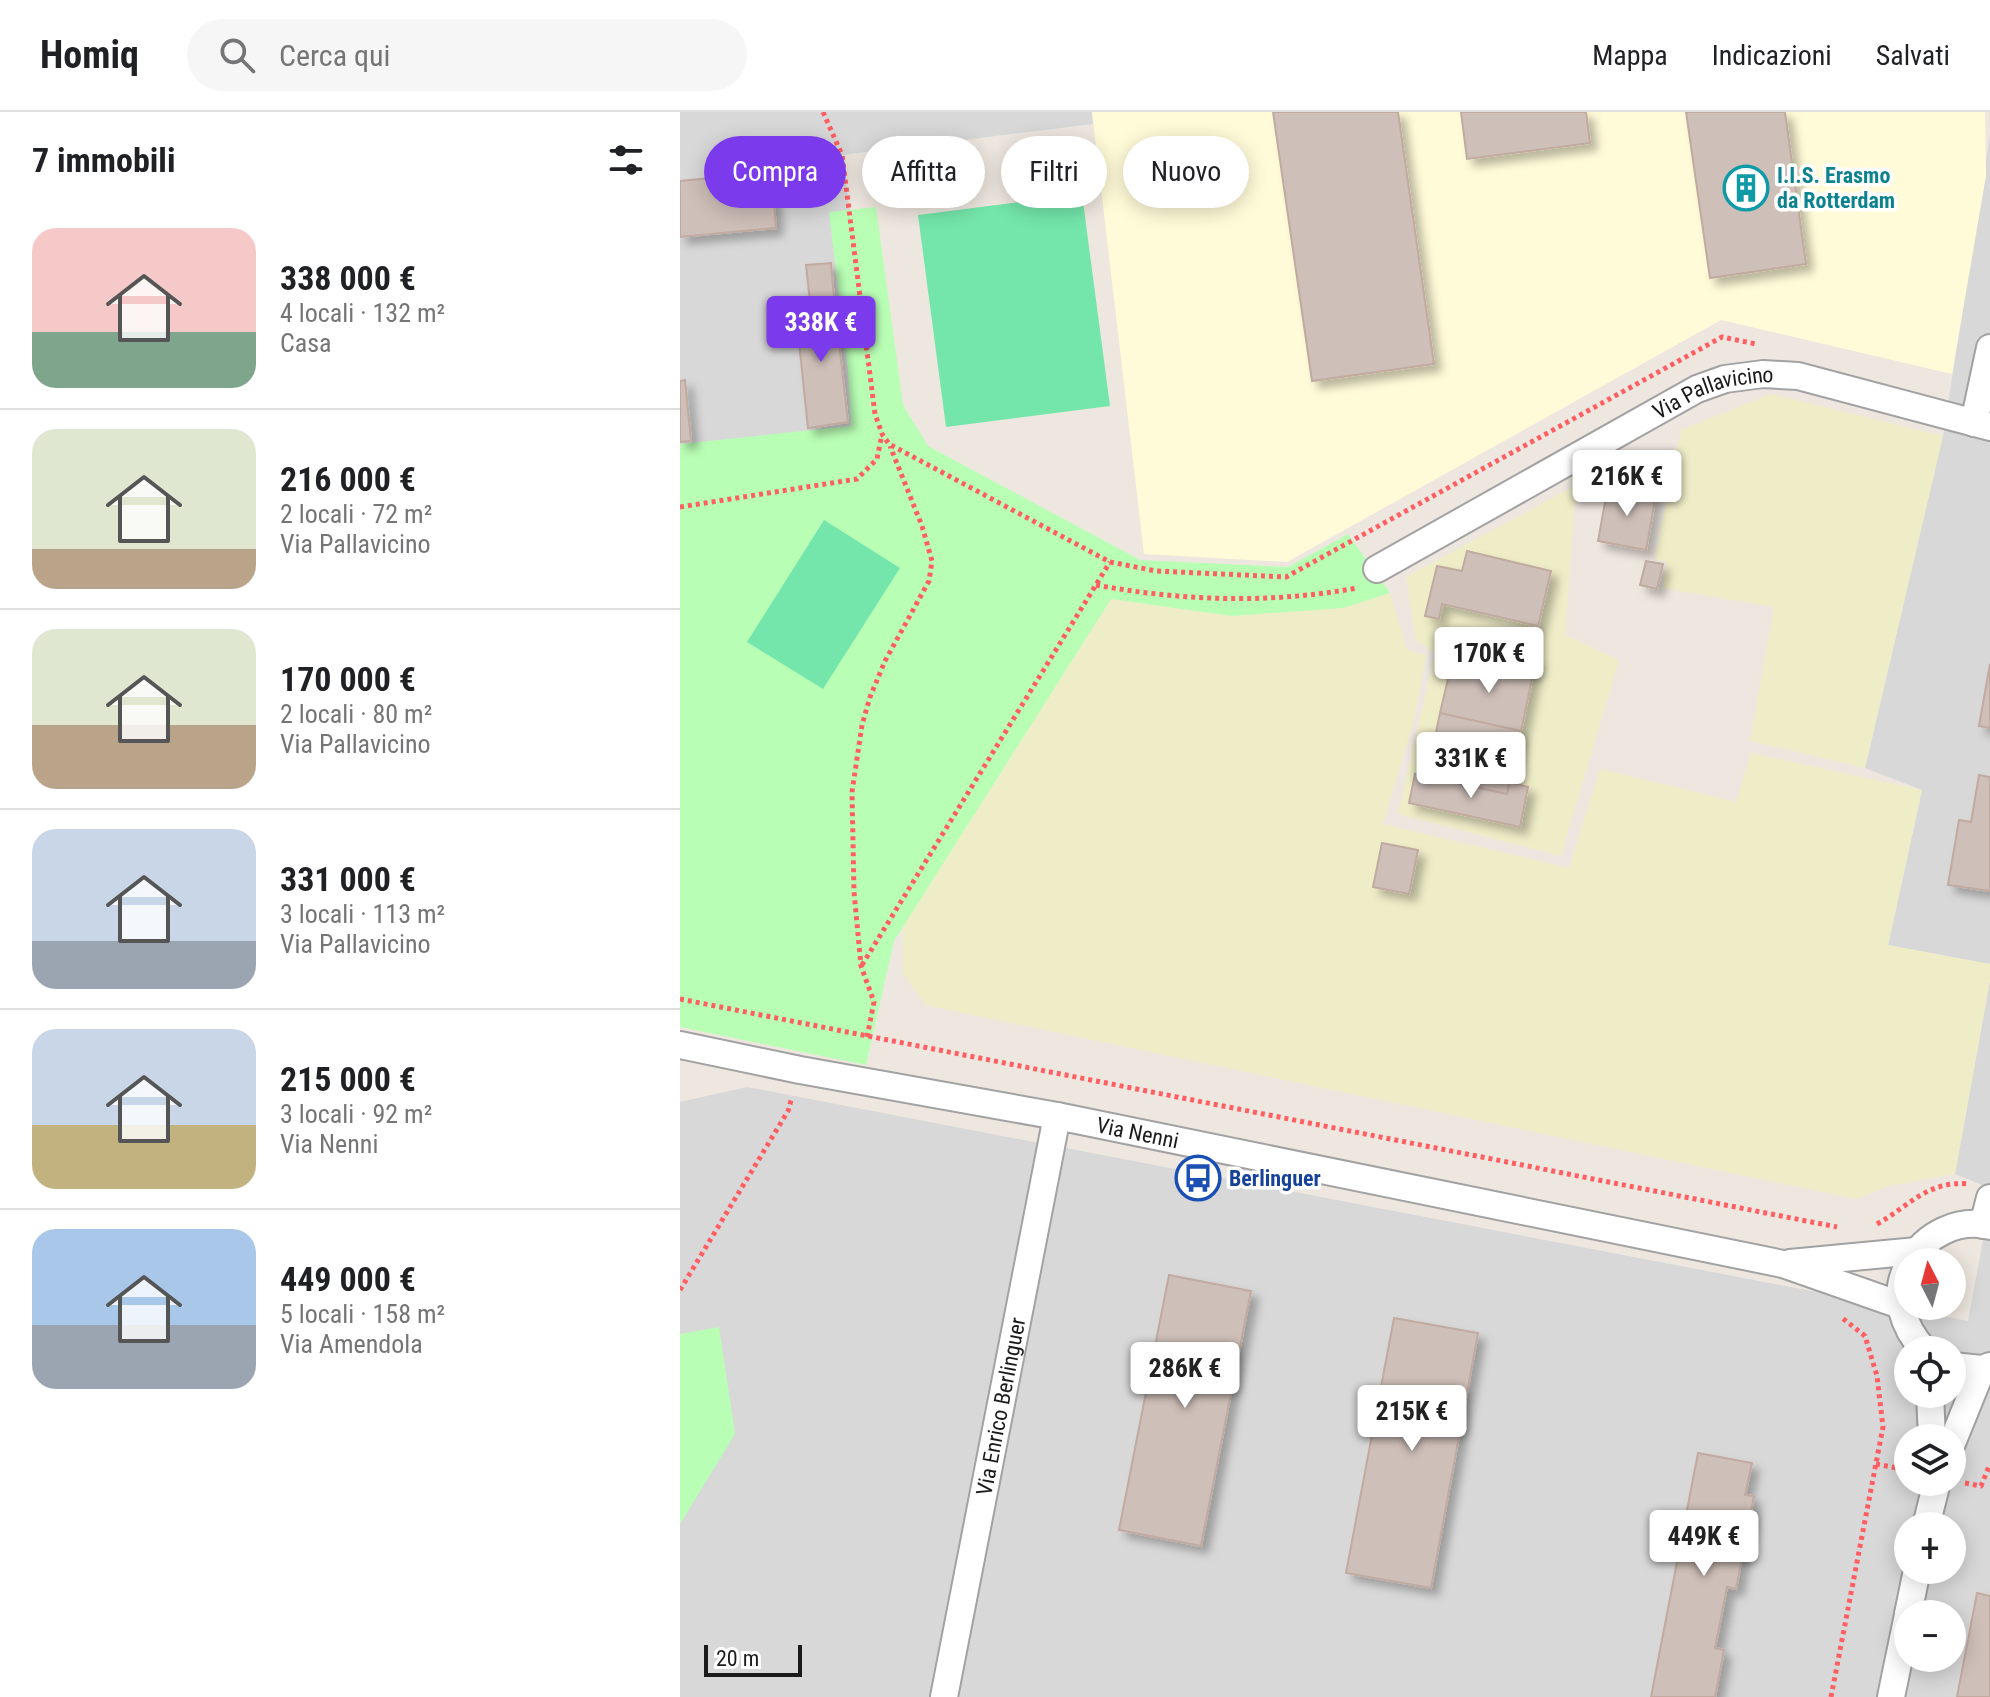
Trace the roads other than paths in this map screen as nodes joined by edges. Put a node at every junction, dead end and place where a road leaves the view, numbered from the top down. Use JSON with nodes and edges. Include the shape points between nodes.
{"nodes":[{"id":1,"x":1990,"y":348,"type":"edge"},
{"id":2,"x":1982,"y":425,"type":"edge"},
{"id":3,"x":1377,"y":569,"type":"road end"},
{"id":4,"x":680,"y":1045,"type":"edge"},
{"id":5,"x":1057,"y":1116,"type":"junction"},
{"id":6,"x":1983,"y":1192,"type":"edge"},
{"id":7,"x":1987,"y":1225,"type":"edge"},
{"id":8,"x":1924,"y":1248,"type":"edge"},
{"id":9,"x":1894,"y":1262,"type":"edge"},
{"id":10,"x":1839,"y":1270,"type":"junction"},
{"id":11,"x":1894,"y":1302,"type":"edge"},
{"id":12,"x":1966,"y":1367,"type":"edge"},
{"id":13,"x":1986,"y":1368,"type":"edge"},
{"id":14,"x":1961,"y":1424,"type":"edge"},
{"id":15,"x":1896,"y":1672,"type":"edge"},
{"id":16,"x":944,"y":1697,"type":"edge"},
{"id":17,"x":1891,"y":1697,"type":"edge"}],
"edges":[{"from":1,"to":2,"type":"street"},
{"from":2,"to":3,"type":"street","name":"Via Pallavicino","via":[[1798,376],[1725,379],[1697,389]]},
{"from":4,"to":5,"type":"street","name":"Via Nenni"},
{"from":5,"to":10,"type":"street","name":"Via Nenni","via":[[1783,1264]]},
{"from":5,"to":16,"type":"street","name":"Via Enrico Berlinguer"},
{"from":6,"to":7,"type":"street"},
{"from":7,"to":8,"type":"street","via":[[1961,1225],[1939,1233]]},
{"from":9,"to":10,"type":"street","name":"Via Nenni"},
{"from":10,"to":11,"type":"street","name":"Via Nenni"},
{"from":12,"to":13,"type":"street"},
{"from":13,"to":14,"type":"street"},
{"from":15,"to":17,"type":"street"}]}
